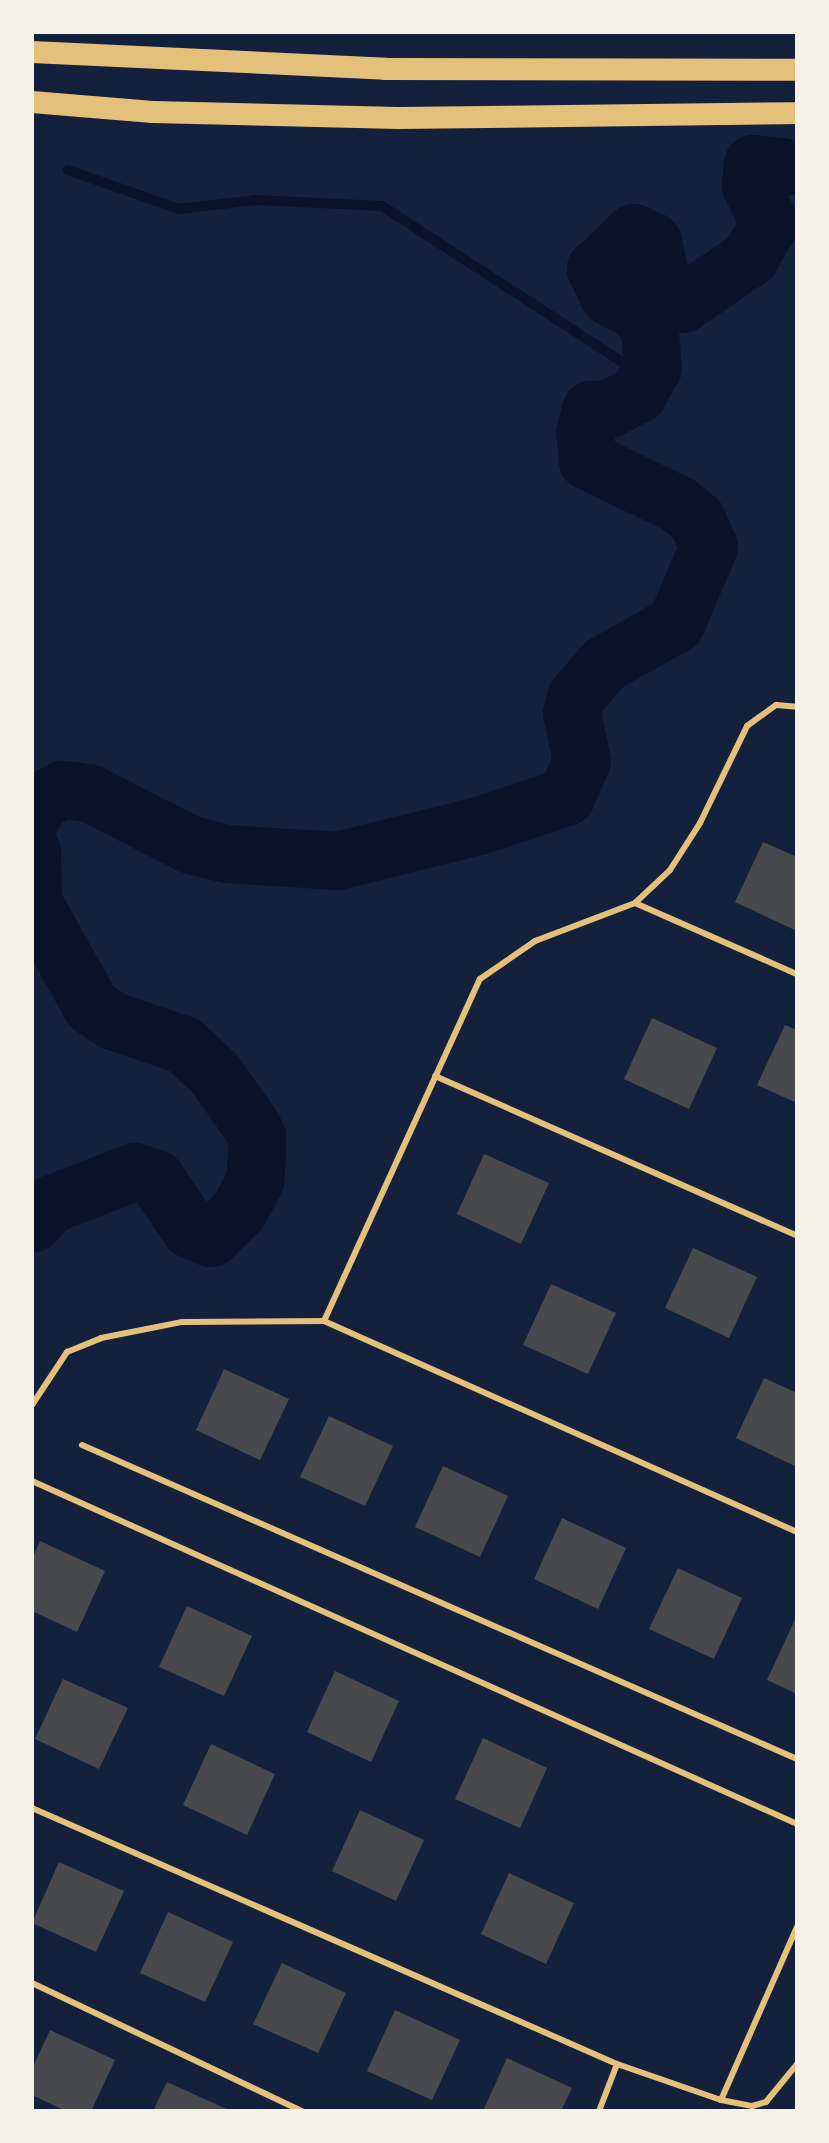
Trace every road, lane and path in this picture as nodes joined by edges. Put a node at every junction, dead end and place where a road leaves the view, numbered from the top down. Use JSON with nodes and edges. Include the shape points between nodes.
{"nodes":[{"id":1,"x":32,"y":52,"type":"edge"},
{"id":2,"x":797,"y":70,"type":"edge"},
{"id":3,"x":32,"y":102,"type":"edge"},
{"id":4,"x":797,"y":113,"type":"edge"},
{"id":5,"x":797,"y":707,"type":"edge"},
{"id":6,"x":635,"y":903,"type":"junction"},
{"id":7,"x":797,"y":974,"type":"edge"},
{"id":8,"x":435,"y":1076,"type":"junction"},
{"id":9,"x":797,"y":1236,"type":"edge"},
{"id":10,"x":324,"y":1321,"type":"junction"},
{"id":11,"x":32,"y":1405,"type":"edge"},
{"id":12,"x":82,"y":1445,"type":"dead end"},
{"id":13,"x":32,"y":1481,"type":"edge"},
{"id":14,"x":797,"y":1532,"type":"edge"},
{"id":15,"x":797,"y":1759,"type":"edge"},
{"id":16,"x":32,"y":1808,"type":"edge"},
{"id":17,"x":797,"y":1824,"type":"edge"},
{"id":18,"x":797,"y":1927,"type":"edge"},
{"id":19,"x":32,"y":1983,"type":"edge"},
{"id":20,"x":617,"y":2064,"type":"junction"},
{"id":21,"x":797,"y":2064,"type":"edge"},
{"id":22,"x":721,"y":2100,"type":"junction"},
{"id":23,"x":302,"y":2111,"type":"edge"},
{"id":24,"x":599,"y":2111,"type":"edge"}],
"edges":[{"from":1,"to":2,"type":"highway","via":[[386,69]]},
{"from":3,"to":4,"type":"highway","via":[[153,112],[398,118]]},
{"from":5,"to":6,"type":"lane","via":[[776,705],[747,726],[700,823],[670,870]]},
{"from":6,"to":7,"type":"lane"},
{"from":6,"to":8,"type":"lane","via":[[535,941],[493,967],[470,995]]},
{"from":8,"to":9,"type":"lane"},
{"from":8,"to":10,"type":"lane"},
{"from":10,"to":11,"type":"lane","via":[[182,1322],[101,1338],[67,1352]]},
{"from":10,"to":14,"type":"lane"},
{"from":12,"to":15,"type":"lane"},
{"from":13,"to":17,"type":"lane"},
{"from":16,"to":20,"type":"lane"},
{"from":18,"to":22,"type":"lane"},
{"from":19,"to":23,"type":"lane"},
{"from":20,"to":22,"type":"lane"},
{"from":20,"to":24,"type":"lane"},
{"from":21,"to":22,"type":"lane","via":[[766,2102],[752,2106]]}]}
